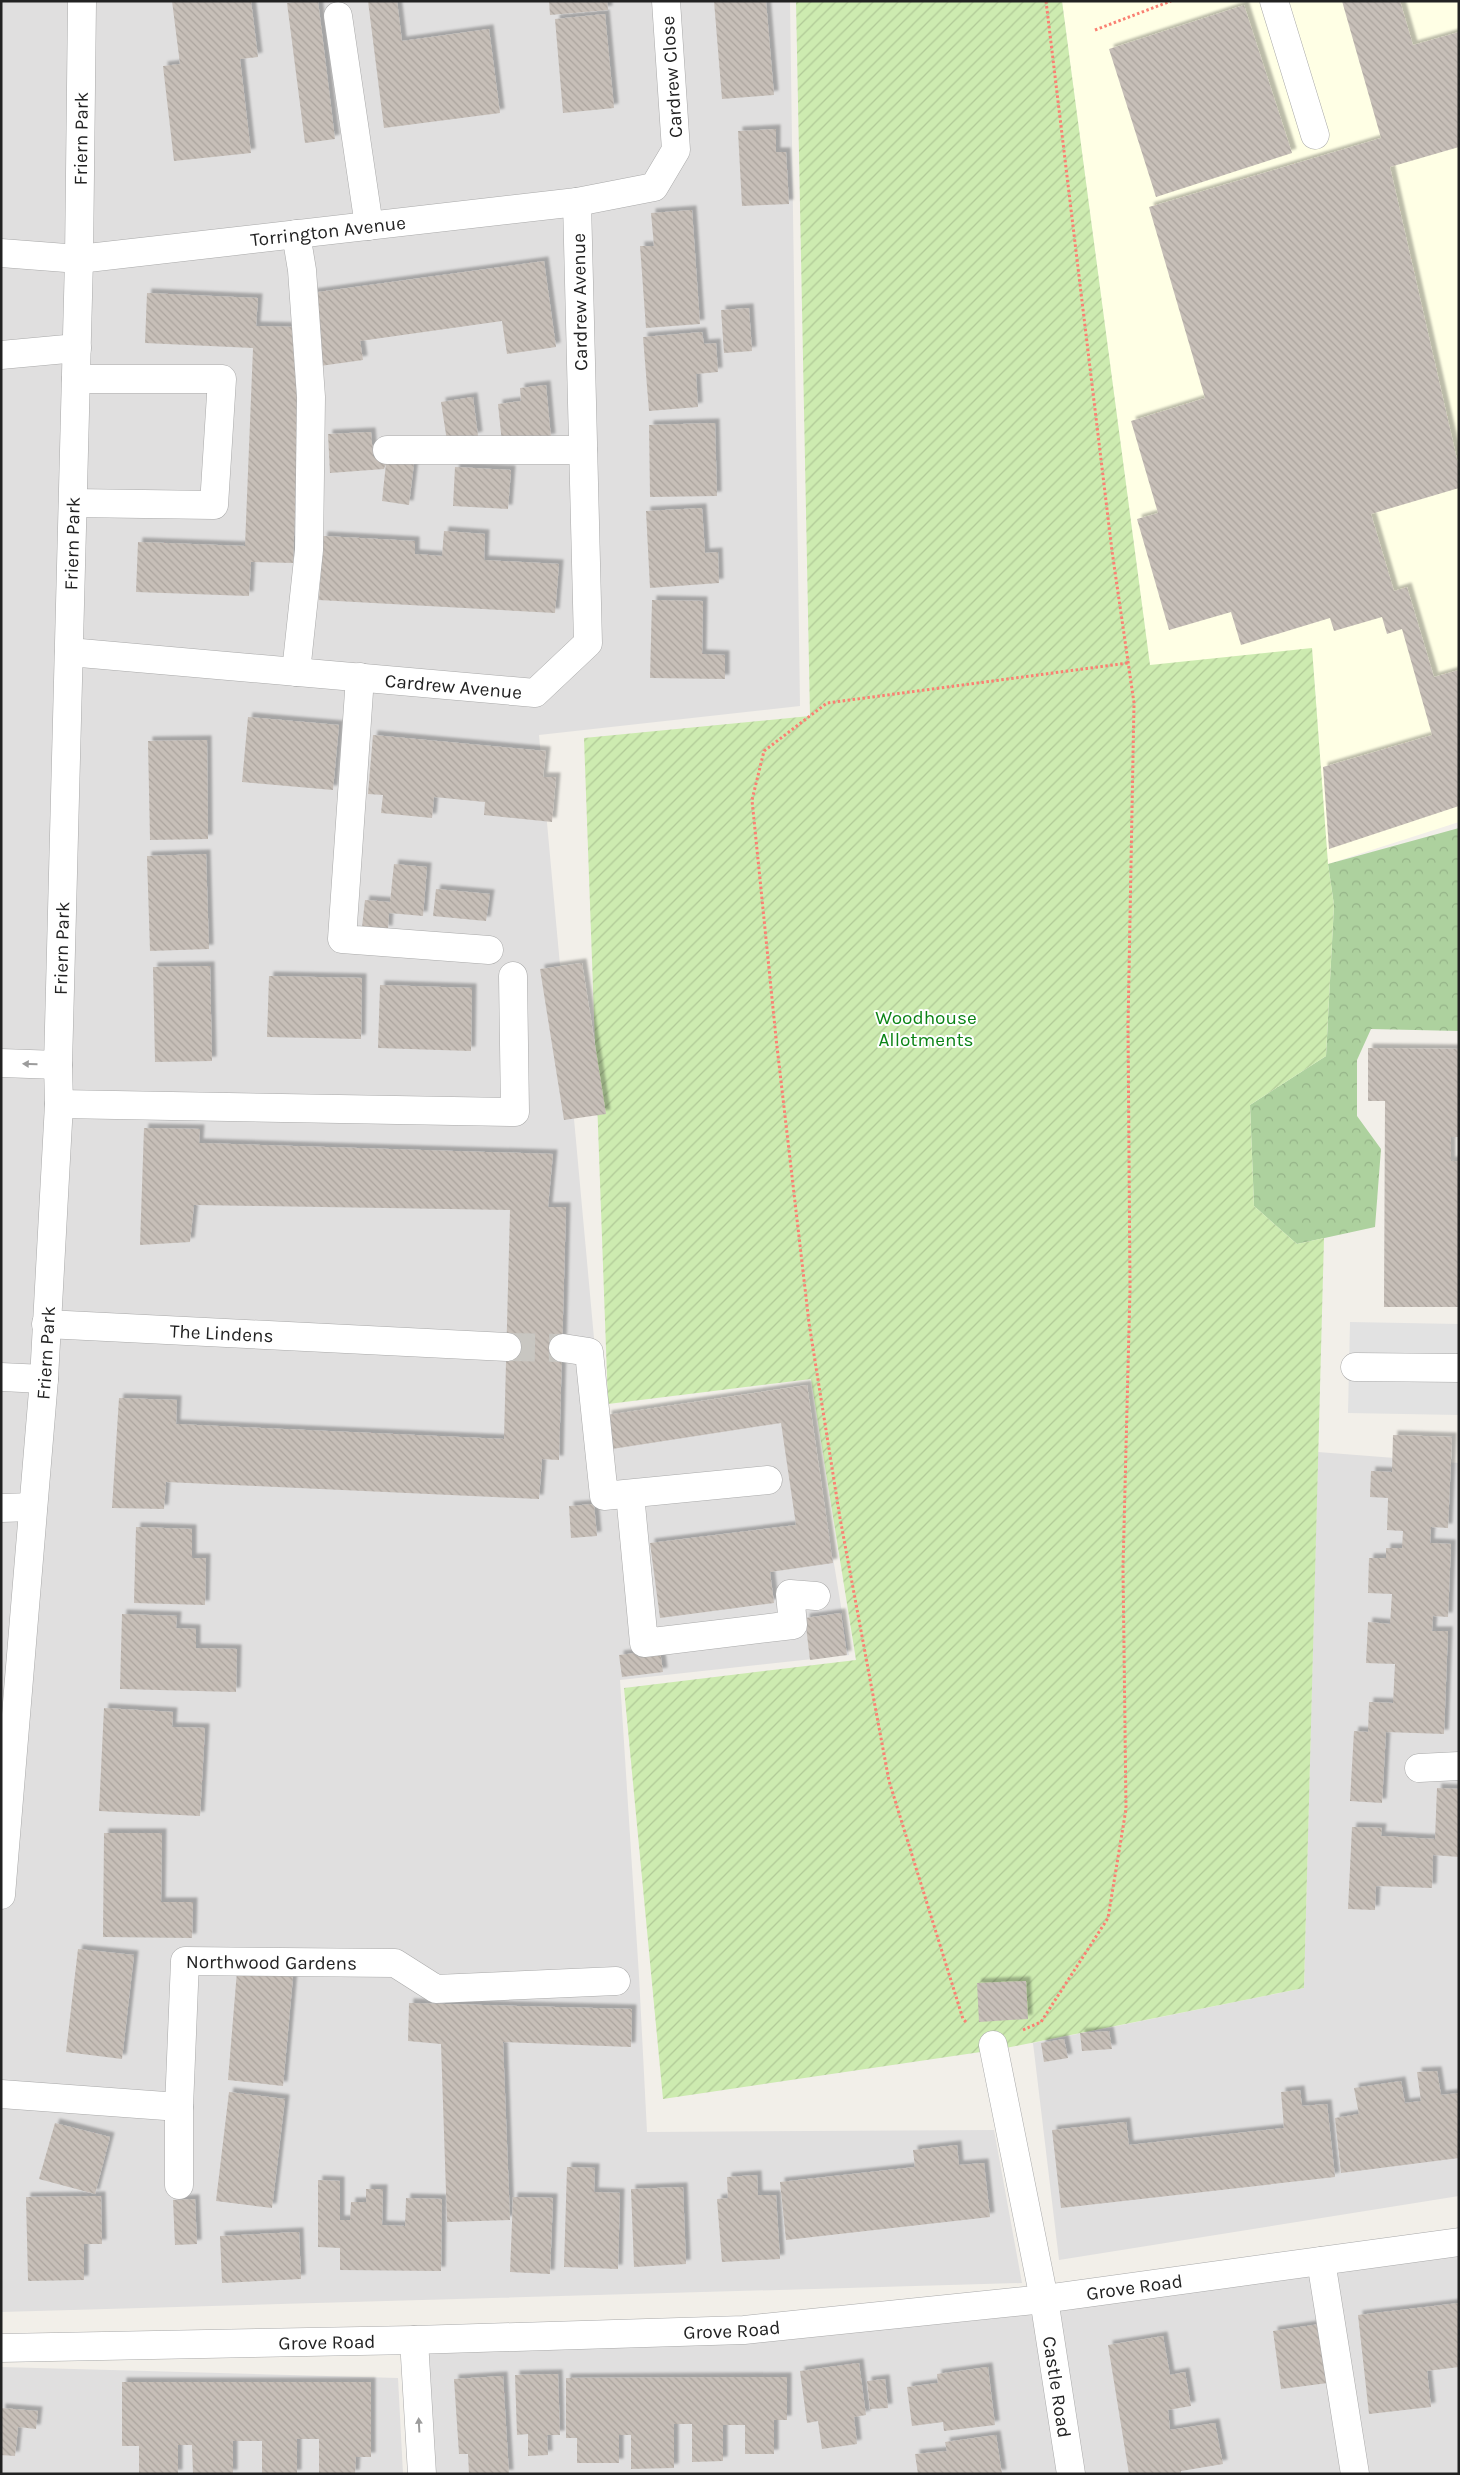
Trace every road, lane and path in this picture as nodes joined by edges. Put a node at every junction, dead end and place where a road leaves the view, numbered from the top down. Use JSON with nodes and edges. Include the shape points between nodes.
{"nodes":[{"id":1,"x":82,"y":1,"type":"edge"},
{"id":2,"x":666,"y":1,"type":"edge"},
{"id":3,"x":1046,"y":1,"type":"edge"},
{"id":4,"x":1171,"y":1,"type":"edge"},
{"id":5,"x":1274,"y":1,"type":"edge"},
{"id":6,"x":338,"y":16,"type":"dead end"},
{"id":7,"x":1095,"y":30,"type":"dead end"},
{"id":8,"x":1315,"y":135,"type":"dead end"},
{"id":9,"x":577,"y":202,"type":"junction"},
{"id":10,"x":370,"y":226,"type":"junction"},
{"id":11,"x":296,"y":234,"type":"junction"},
{"id":12,"x":1,"y":253,"type":"edge"},
{"id":13,"x":80,"y":259,"type":"junction"},
{"id":14,"x":77,"y":348,"type":"junction"},
{"id":15,"x":1,"y":354,"type":"edge"},
{"id":16,"x":76,"y":379,"type":"junction"},
{"id":17,"x":387,"y":450,"type":"dead end"},
{"id":18,"x":583,"y":450,"type":"junction"},
{"id":19,"x":73,"y":503,"type":"junction"},
{"id":20,"x":69,"y":652,"type":"junction"},
{"id":21,"x":1128,"y":663,"type":"junction"},
{"id":22,"x":296,"y":672,"type":"junction"},
{"id":23,"x":360,"y":677,"type":"junction"},
{"id":24,"x":489,"y":950,"type":"dead end"},
{"id":25,"x":513,"y":976,"type":"dead end"},
{"id":26,"x":1,"y":1062,"type":"edge"},
{"id":27,"x":58,"y":1065,"type":"junction"},
{"id":28,"x":59,"y":1104,"type":"junction"},
{"id":29,"x":46,"y":1324,"type":"junction"},
{"id":30,"x":507,"y":1347,"type":"tunnel mouth"},
{"id":31,"x":563,"y":1348,"type":"tunnel mouth"},
{"id":32,"x":1355,"y":1367,"type":"dead end"},
{"id":33,"x":1459,"y":1368,"type":"edge"},
{"id":34,"x":1,"y":1377,"type":"edge"},
{"id":35,"x":44,"y":1379,"type":"junction"},
{"id":36,"x":768,"y":1480,"type":"dead end"},
{"id":37,"x":630,"y":1494,"type":"junction"},
{"id":38,"x":33,"y":1507,"type":"junction"},
{"id":39,"x":1,"y":1508,"type":"edge"},
{"id":40,"x":816,"y":1596,"type":"dead end"},
{"id":41,"x":1459,"y":1766,"type":"edge"},
{"id":42,"x":1419,"y":1768,"type":"dead end"},
{"id":43,"x":5,"y":1783,"type":"edge"},
{"id":44,"x":1,"y":1895,"type":"edge"},
{"id":45,"x":616,"y":1981,"type":"dead end"},
{"id":46,"x":993,"y":2045,"type":"junction"},
{"id":47,"x":1,"y":2094,"type":"edge"},
{"id":48,"x":179,"y":2107,"type":"junction"},
{"id":49,"x":179,"y":2185,"type":"dead end"},
{"id":50,"x":1459,"y":2242,"type":"edge"},
{"id":51,"x":1321,"y":2261,"type":"junction"},
{"id":52,"x":1044,"y":2298,"type":"junction"},
{"id":53,"x":414,"y":2340,"type":"junction"},
{"id":54,"x":1,"y":2348,"type":"edge"},
{"id":55,"x":422,"y":2474,"type":"edge"},
{"id":56,"x":1071,"y":2474,"type":"edge"},
{"id":57,"x":1355,"y":2474,"type":"edge"}],
"edges":[{"from":1,"to":13,"type":"street","name":"Friern Park"},
{"from":2,"to":9,"type":"street","name":"Cardrew Close","via":[[676,150],[654,187]]},
{"from":3,"to":21,"type":"path"},
{"from":4,"to":7,"type":"path"},
{"from":5,"to":8,"type":"street"},
{"from":6,"to":10,"type":"street"},
{"from":9,"to":10,"type":"street","name":"Torrington Avenue"},
{"from":9,"to":18,"type":"street","name":"Cardrew Avenue"},
{"from":10,"to":11,"type":"street","name":"Torrington Avenue"},
{"from":11,"to":13,"type":"street","name":"Torrington Avenue"},
{"from":11,"to":22,"type":"street","via":[[312,397],[309,550]]},
{"from":12,"to":13,"type":"street","name":"Torrington Avenue"},
{"from":13,"to":14,"type":"street","name":"Friern Park"},
{"from":14,"to":15,"type":"street"},
{"from":14,"to":16,"type":"street","name":"Friern Park"},
{"from":16,"to":19,"type":"street","name":"Friern Park"},
{"from":16,"to":19,"type":"street","via":[[222,379],[214,505]]},
{"from":17,"to":18,"type":"street"},
{"from":18,"to":23,"type":"street","name":"Cardrew Avenue","via":[[588,643],[535,692]]},
{"from":19,"to":20,"type":"street","name":"Friern Park"},
{"from":20,"to":22,"type":"street","name":"Cardrew Avenue"},
{"from":20,"to":27,"type":"street","name":"Friern Park"},
{"from":21,"to":46,"type":"path","via":[[1134,703],[1128,1026],[1130,1288],[1123,1568],[1126,1809],[1108,1918],[1041,2022]]},
{"from":21,"to":46,"type":"path","via":[[827,703],[764,751],[752,800],[808,1323],[889,1781],[963,2020]]},
{"from":22,"to":23,"type":"street","name":"Cardrew Avenue"},
{"from":23,"to":24,"type":"street","via":[[342,940]]},
{"from":25,"to":28,"type":"street","via":[[515,1112]]},
{"from":27,"to":26,"type":"street","one_way":true},
{"from":27,"to":28,"type":"street","name":"Friern Park"},
{"from":28,"to":29,"type":"street","name":"Friern Park"},
{"from":29,"to":30,"type":"street","name":"The Lindens"},
{"from":29,"to":35,"type":"street","name":"Friern Park"},
{"from":31,"to":37,"type":"street","via":[[589,1352],[604,1496]]},
{"from":32,"to":33,"type":"street"},
{"from":34,"to":35,"type":"street"},
{"from":35,"to":38,"type":"street","name":"Friern Park"},
{"from":36,"to":37,"type":"street"},
{"from":37,"to":40,"type":"street","via":[[644,1643],[793,1625],[790,1594]]},
{"from":38,"to":39,"type":"street"},
{"from":38,"to":43,"type":"street","name":"Friern Park"},
{"from":41,"to":42,"type":"street"},
{"from":43,"to":44,"type":"street","name":"Friern Park"},
{"from":45,"to":48,"type":"street","name":"Northwood Gardens","via":[[436,1989],[395,1963],[185,1960]]},
{"from":46,"to":52,"type":"street","name":"Castle Road"},
{"from":47,"to":48,"type":"street"},
{"from":48,"to":49,"type":"street"},
{"from":50,"to":51,"type":"street","name":"Grove Road"},
{"from":51,"to":52,"type":"street","name":"Grove Road"},
{"from":51,"to":57,"type":"street"},
{"from":52,"to":53,"type":"street","name":"Grove Road","via":[[744,2330]]},
{"from":52,"to":56,"type":"street","name":"Castle Road"},
{"from":53,"to":54,"type":"street","name":"Grove Road"},
{"from":55,"to":53,"type":"street","one_way":true}]}
